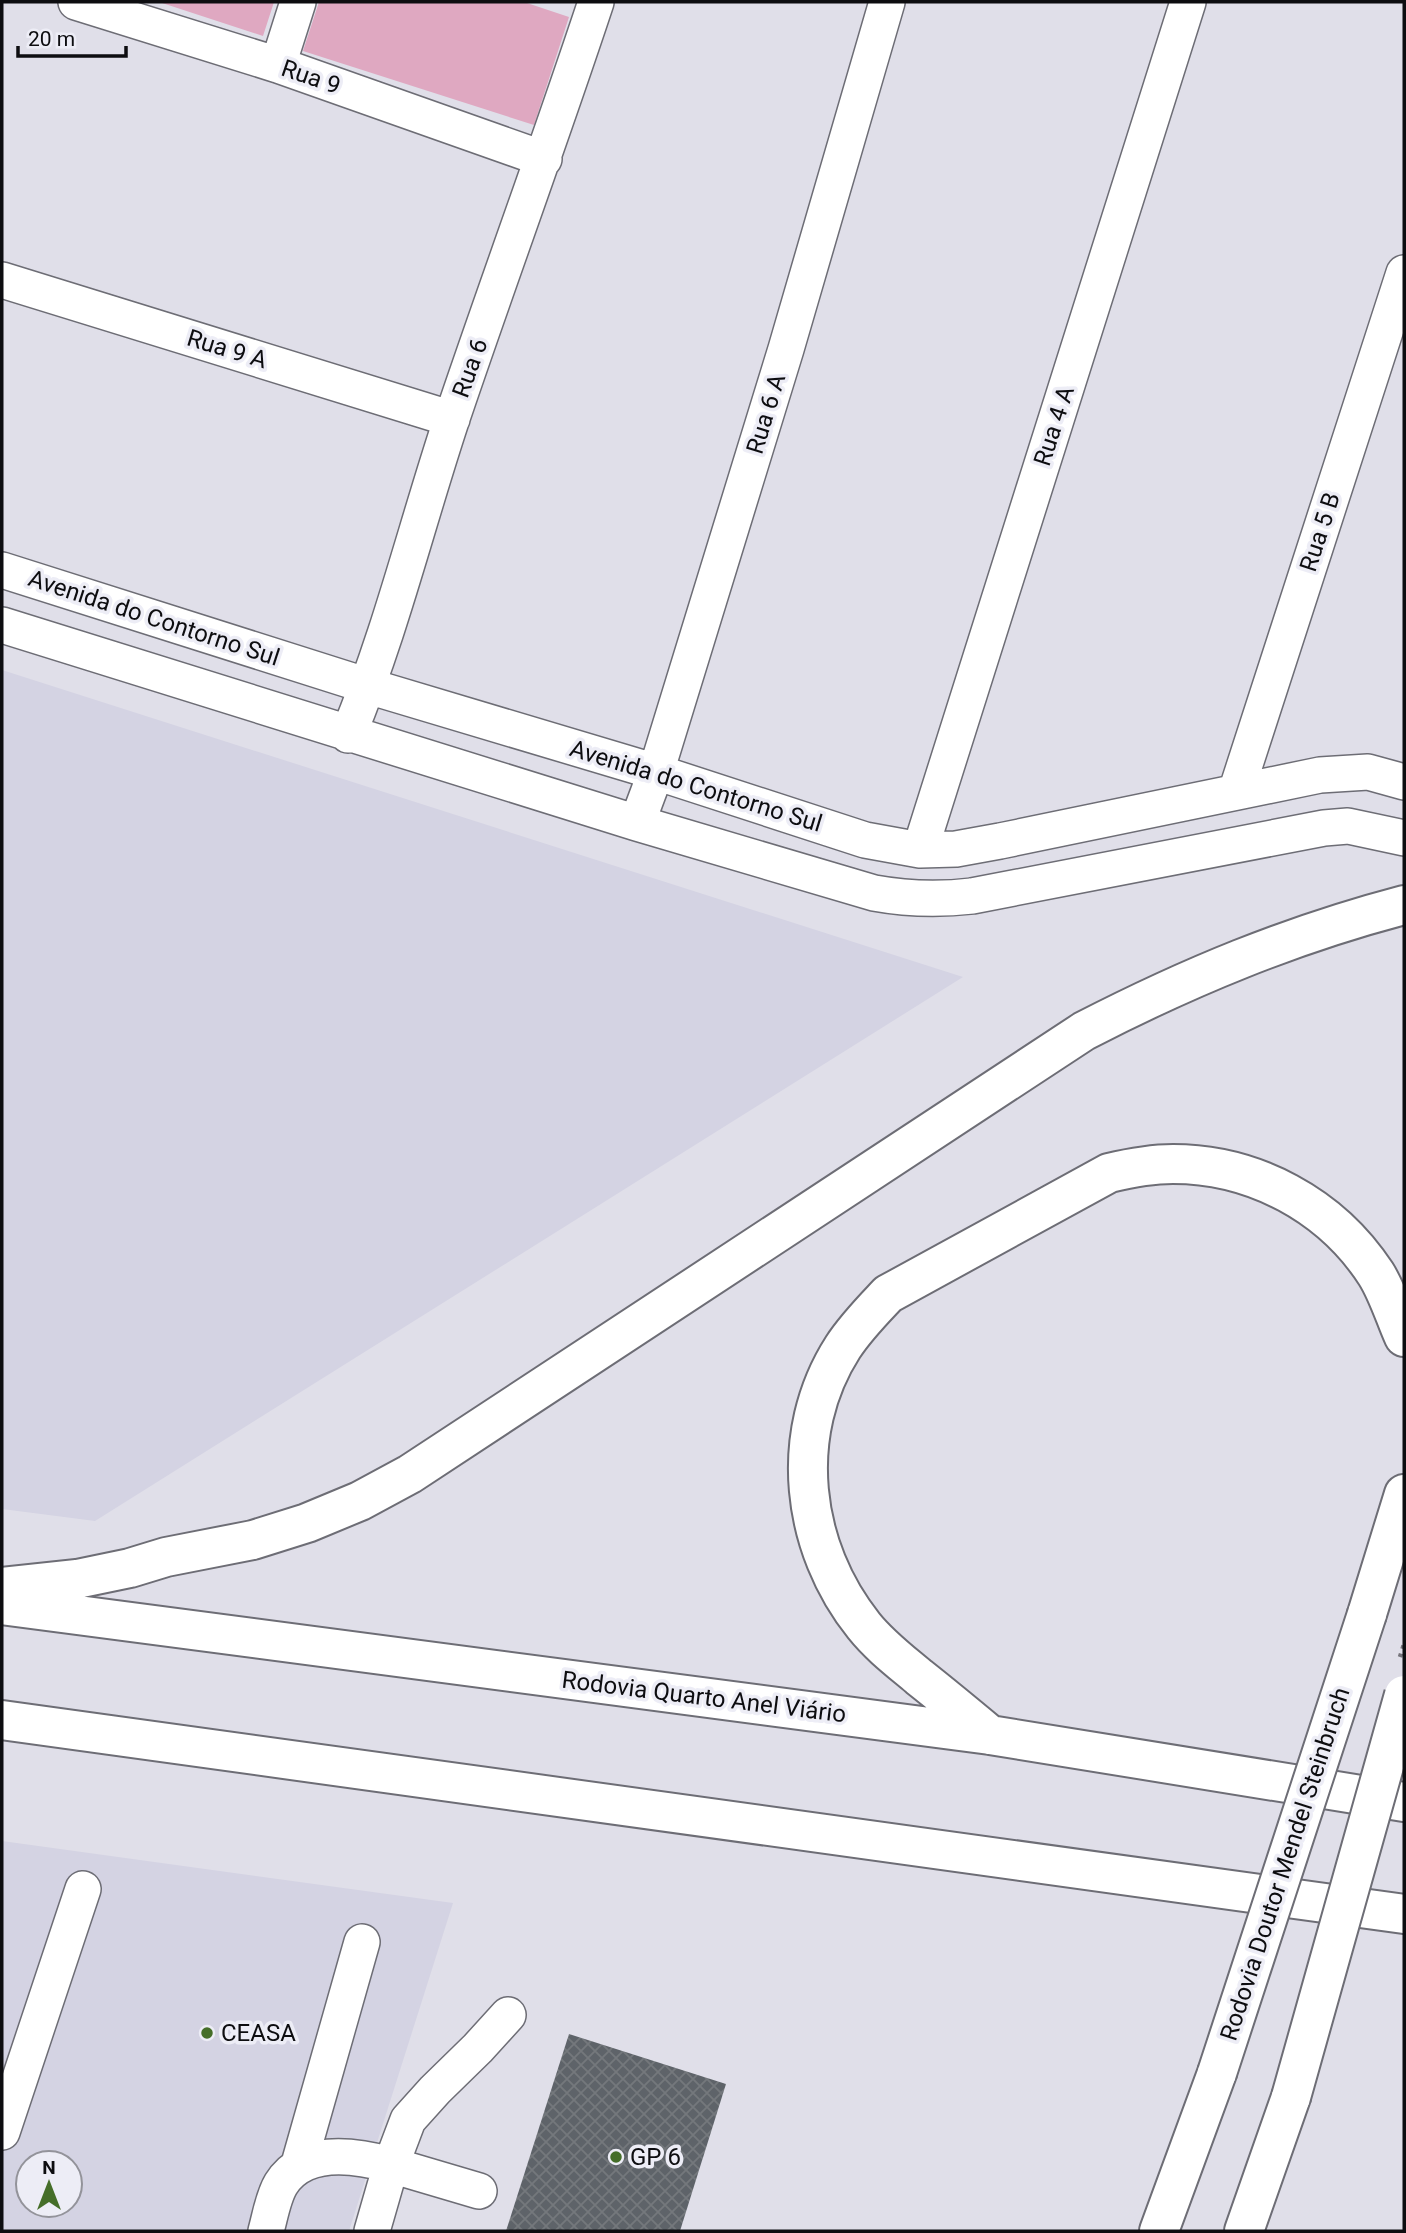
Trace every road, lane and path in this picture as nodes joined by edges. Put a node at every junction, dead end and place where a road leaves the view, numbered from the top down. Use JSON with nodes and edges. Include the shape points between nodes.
{"nodes":[{"id":1,"x":76,"y":2,"type":"edge"},
{"id":2,"x":298,"y":2,"type":"edge"},
{"id":3,"x":596,"y":2,"type":"edge"},
{"id":4,"x":887,"y":2,"type":"edge"},
{"id":5,"x":1188,"y":2,"type":"edge"},
{"id":6,"x":278,"y":65,"type":"junction"},
{"id":7,"x":544,"y":159,"type":"junction"},
{"id":8,"x":1404,"y":272,"type":"edge"},
{"id":9,"x":2,"y":280,"type":"edge"},
{"id":10,"x":452,"y":419,"type":"junction"},
{"id":11,"x":2,"y":570,"type":"edge"},
{"id":12,"x":2,"y":625,"type":"edge"},
{"id":13,"x":368,"y":686,"type":"junction"},
{"id":14,"x":348,"y":735,"type":"junction"},
{"id":15,"x":656,"y":772,"type":"junction"},
{"id":16,"x":1404,"y":782,"type":"edge"},
{"id":17,"x":1236,"y":792,"type":"junction"},
{"id":18,"x":637,"y":824,"type":"junction"},
{"id":19,"x":1404,"y":838,"type":"edge"},
{"id":20,"x":920,"y":850,"type":"junction"},
{"id":21,"x":1404,"y":905,"type":"edge"},
{"id":22,"x":1404,"y":1337,"type":"edge"},
{"id":23,"x":1404,"y":1494,"type":"edge"},
{"id":24,"x":2,"y":1587,"type":"edge"},
{"id":25,"x":2,"y":1605,"type":"edge"},
{"id":26,"x":1404,"y":1695,"type":"edge"},
{"id":27,"x":2,"y":1720,"type":"edge"},
{"id":28,"x":990,"y":1735,"type":"junction"},
{"id":29,"x":1404,"y":1802,"type":"edge"},
{"id":30,"x":83,"y":1889,"type":"dead end"},
{"id":31,"x":1404,"y":1914,"type":"edge"},
{"id":32,"x":362,"y":1942,"type":"dead end"},
{"id":33,"x":508,"y":2015,"type":"dead end"},
{"id":34,"x":2,"y":2132,"type":"edge"},
{"id":35,"x":299,"y":2164,"type":"junction"},
{"id":36,"x":391,"y":2165,"type":"junction"},
{"id":37,"x":479,"y":2191,"type":"dead end"},
{"id":38,"x":265,"y":2231,"type":"edge"},
{"id":39,"x":372,"y":2231,"type":"edge"},
{"id":40,"x":1159,"y":2231,"type":"edge"},
{"id":41,"x":1244,"y":2231,"type":"edge"}],
"edges":[{"from":1,"to":6,"type":"street","name":"Rua 9"},
{"from":2,"to":6,"type":"street"},
{"from":3,"to":7,"type":"street","name":"Rua 6"},
{"from":4,"to":15,"type":"street","name":"Rua 6 A"},
{"from":5,"to":20,"type":"street","name":"Rua 4 A"},
{"from":6,"to":7,"type":"street","name":"Rua 9"},
{"from":7,"to":10,"type":"street","name":"Rua 6"},
{"from":8,"to":17,"type":"street","name":"Rua 5 B"},
{"from":9,"to":10,"type":"street","name":"Rua 9 A"},
{"from":10,"to":13,"type":"street","name":"Rua 6"},
{"from":11,"to":13,"type":"street","name":"Avenida do Contorno Sul"},
{"from":12,"to":14,"type":"street","name":"Avenida do Contorno Sul"},
{"from":13,"to":14,"type":"street","name":"Rua 6"},
{"from":13,"to":15,"type":"street","name":"Avenida do Contorno Sul"},
{"from":14,"to":18,"type":"street","name":"Avenida do Contorno Sul"},
{"from":15,"to":18,"type":"street","name":"Rua 6 A"},
{"from":15,"to":20,"type":"street","name":"Avenida do Contorno Sul","via":[[865,840]]},
{"from":16,"to":17,"type":"street","name":"Avenida do Contorno Sul","via":[[1368,772],[1348,773]]},
{"from":17,"to":20,"type":"street","name":"Avenida do Contorno Sul","via":[[1000,841]]},
{"from":18,"to":19,"type":"street","name":"Avenida do Contorno Sul","via":[[874,892],[924,900],[972,895],[1324,828],[1348,827]]},
{"from":21,"to":24,"type":"highway","via":[[1224,964],[1084,1031],[410,1474],[360,1501],[253,1541],[78,1578]]},
{"from":22,"to":28,"type":"highway","via":[[1377,1276],[1338,1228],[1269,1183],[1201,1165],[1160,1164],[1109,1173],[888,1294],[842,1348],[822,1391],[809,1448],[811,1515],[831,1575],[866,1629]]},
{"from":23,"to":40,"type":"highway","name":"Rodovia Doutor Mendel Steinbruch","bridge":true,"via":[[1217,2073]]},
{"from":25,"to":28,"type":"highway","name":"Rodovia Quarto Anel Viário"},
{"from":26,"to":41,"type":"highway","bridge":true,"via":[[1290,2097]]},
{"from":27,"to":31,"type":"highway"},
{"from":28,"to":29,"type":"highway","name":"Rodovia Quarto Anel Viário"},
{"from":30,"to":34,"type":"street"},
{"from":32,"to":35,"type":"street"},
{"from":33,"to":36,"type":"street","via":[[408,2120]]},
{"from":35,"to":36,"type":"street","via":[[332,2156]]},
{"from":35,"to":38,"type":"street","via":[[280,2185]]},
{"from":36,"to":37,"type":"street"},
{"from":36,"to":39,"type":"street"}]}
